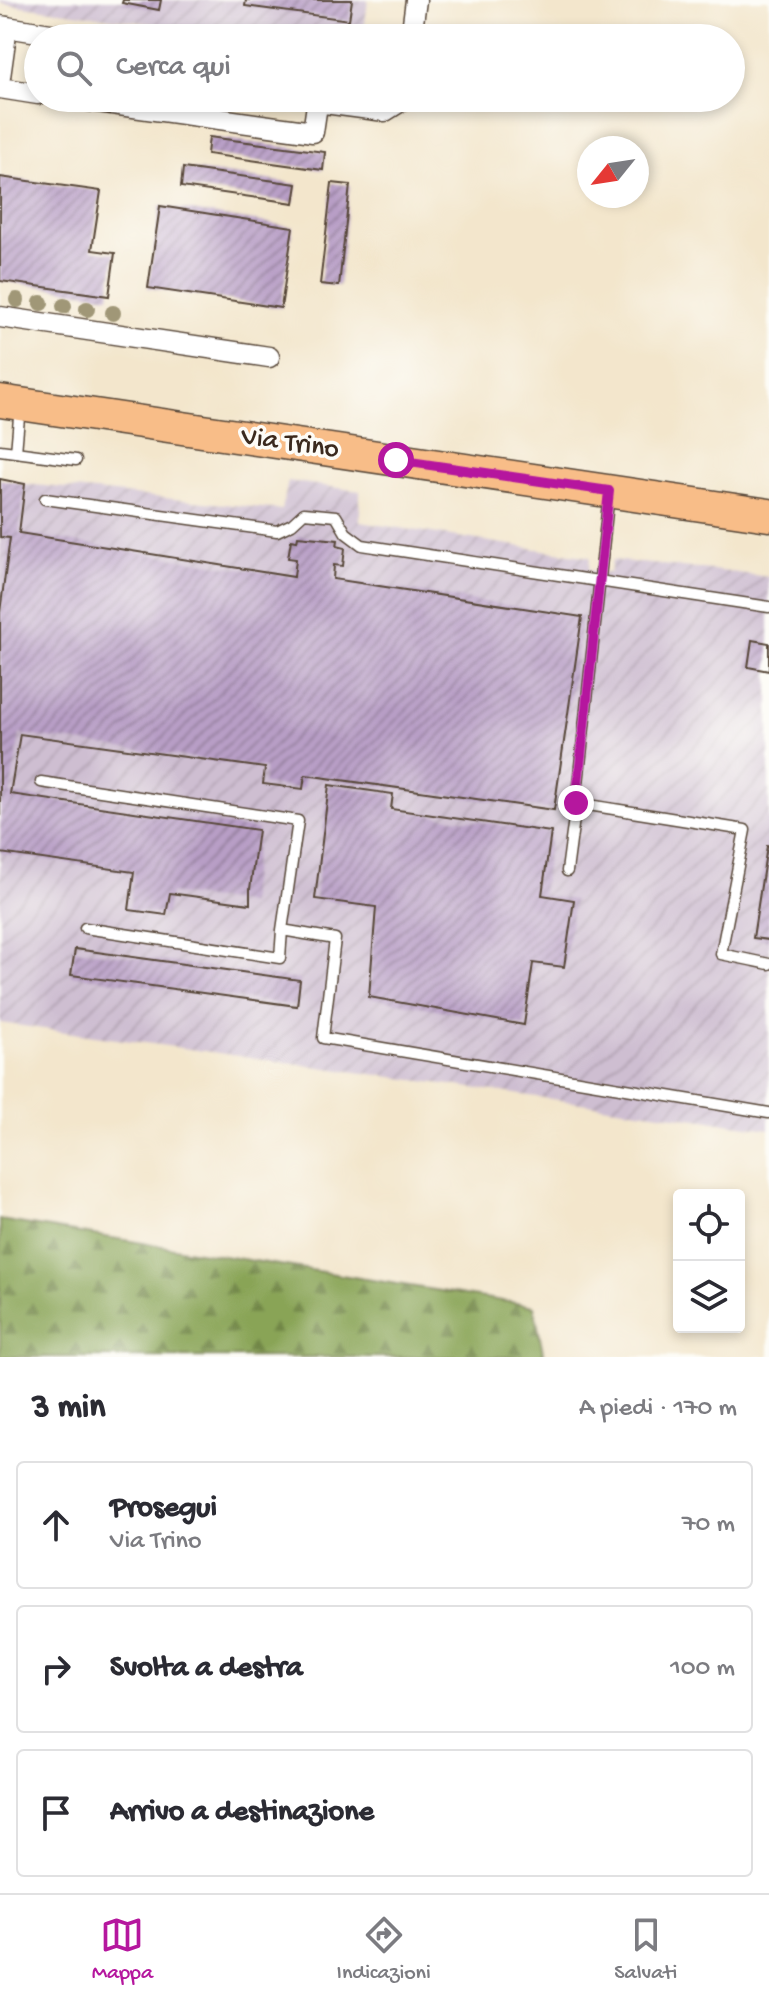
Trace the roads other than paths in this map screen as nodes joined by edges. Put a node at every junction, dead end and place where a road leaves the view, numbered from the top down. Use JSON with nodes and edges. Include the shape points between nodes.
{"nodes":[{"id":1,"x":416,"y":0,"type":"edge"},
{"id":2,"x":413,"y":24,"type":"edge"},
{"id":3,"x":4,"y":27,"type":"edge"},
{"id":4,"x":24,"y":30,"type":"edge"},
{"id":5,"x":0,"y":77,"type":"edge"},
{"id":6,"x":0,"y":88,"type":"edge"},
{"id":7,"x":24,"y":92,"type":"edge"},
{"id":8,"x":169,"y":112,"type":"edge"},
{"id":9,"x":316,"y":112,"type":"edge"},
{"id":10,"x":0,"y":317,"type":"edge"},
{"id":11,"x":269,"y":357,"type":"dead end"},
{"id":12,"x":10,"y":403,"type":"edge"},
{"id":13,"x":0,"y":450,"type":"edge"},
{"id":14,"x":16,"y":452,"type":"junction"},
{"id":15,"x":76,"y":460,"type":"dead end"},
{"id":16,"x":609,"y":491,"type":"junction"},
{"id":17,"x":45,"y":499,"type":"dead end"},
{"id":18,"x":769,"y":515,"type":"edge"},
{"id":19,"x":600,"y":582,"type":"junction"},
{"id":20,"x":769,"y":607,"type":"edge"},
{"id":21,"x":41,"y":782,"type":"dead end"},
{"id":22,"x":576,"y":803,"type":"junction"},
{"id":23,"x":567,"y":871,"type":"dead end"},
{"id":24,"x":85,"y":928,"type":"dead end"},
{"id":25,"x":282,"y":930,"type":"junction"},
{"id":26,"x":769,"y":964,"type":"edge"},
{"id":27,"x":769,"y":1113,"type":"edge"}],
"edges":[{"from":1,"to":2,"type":"street"},
{"from":3,"to":4,"type":"street"},
{"from":3,"to":5,"type":"street"},
{"from":6,"to":7,"type":"street"},
{"from":8,"to":9,"type":"street","via":[[313,132]]},
{"from":10,"to":11,"type":"street"},
{"from":12,"to":14,"type":"lane"},
{"from":12,"to":16,"type":"main road","name":"Via Trino"},
{"from":13,"to":14,"type":"lane"},
{"from":14,"to":15,"type":"lane"},
{"from":16,"to":18,"type":"main road","name":"Via Trino"},
{"from":16,"to":19,"type":"lane"},
{"from":17,"to":19,"type":"lane","via":[[277,531],[304,513],[336,516],[362,545]]},
{"from":19,"to":20,"type":"lane"},
{"from":19,"to":22,"type":"lane"},
{"from":21,"to":25,"type":"lane","via":[[298,821]]},
{"from":22,"to":23,"type":"lane"},
{"from":22,"to":26,"type":"lane","via":[[745,830],[721,954]]},
{"from":24,"to":25,"type":"lane","via":[[280,958]]},
{"from":25,"to":27,"type":"lane","via":[[335,939],[323,1038]]}]}
